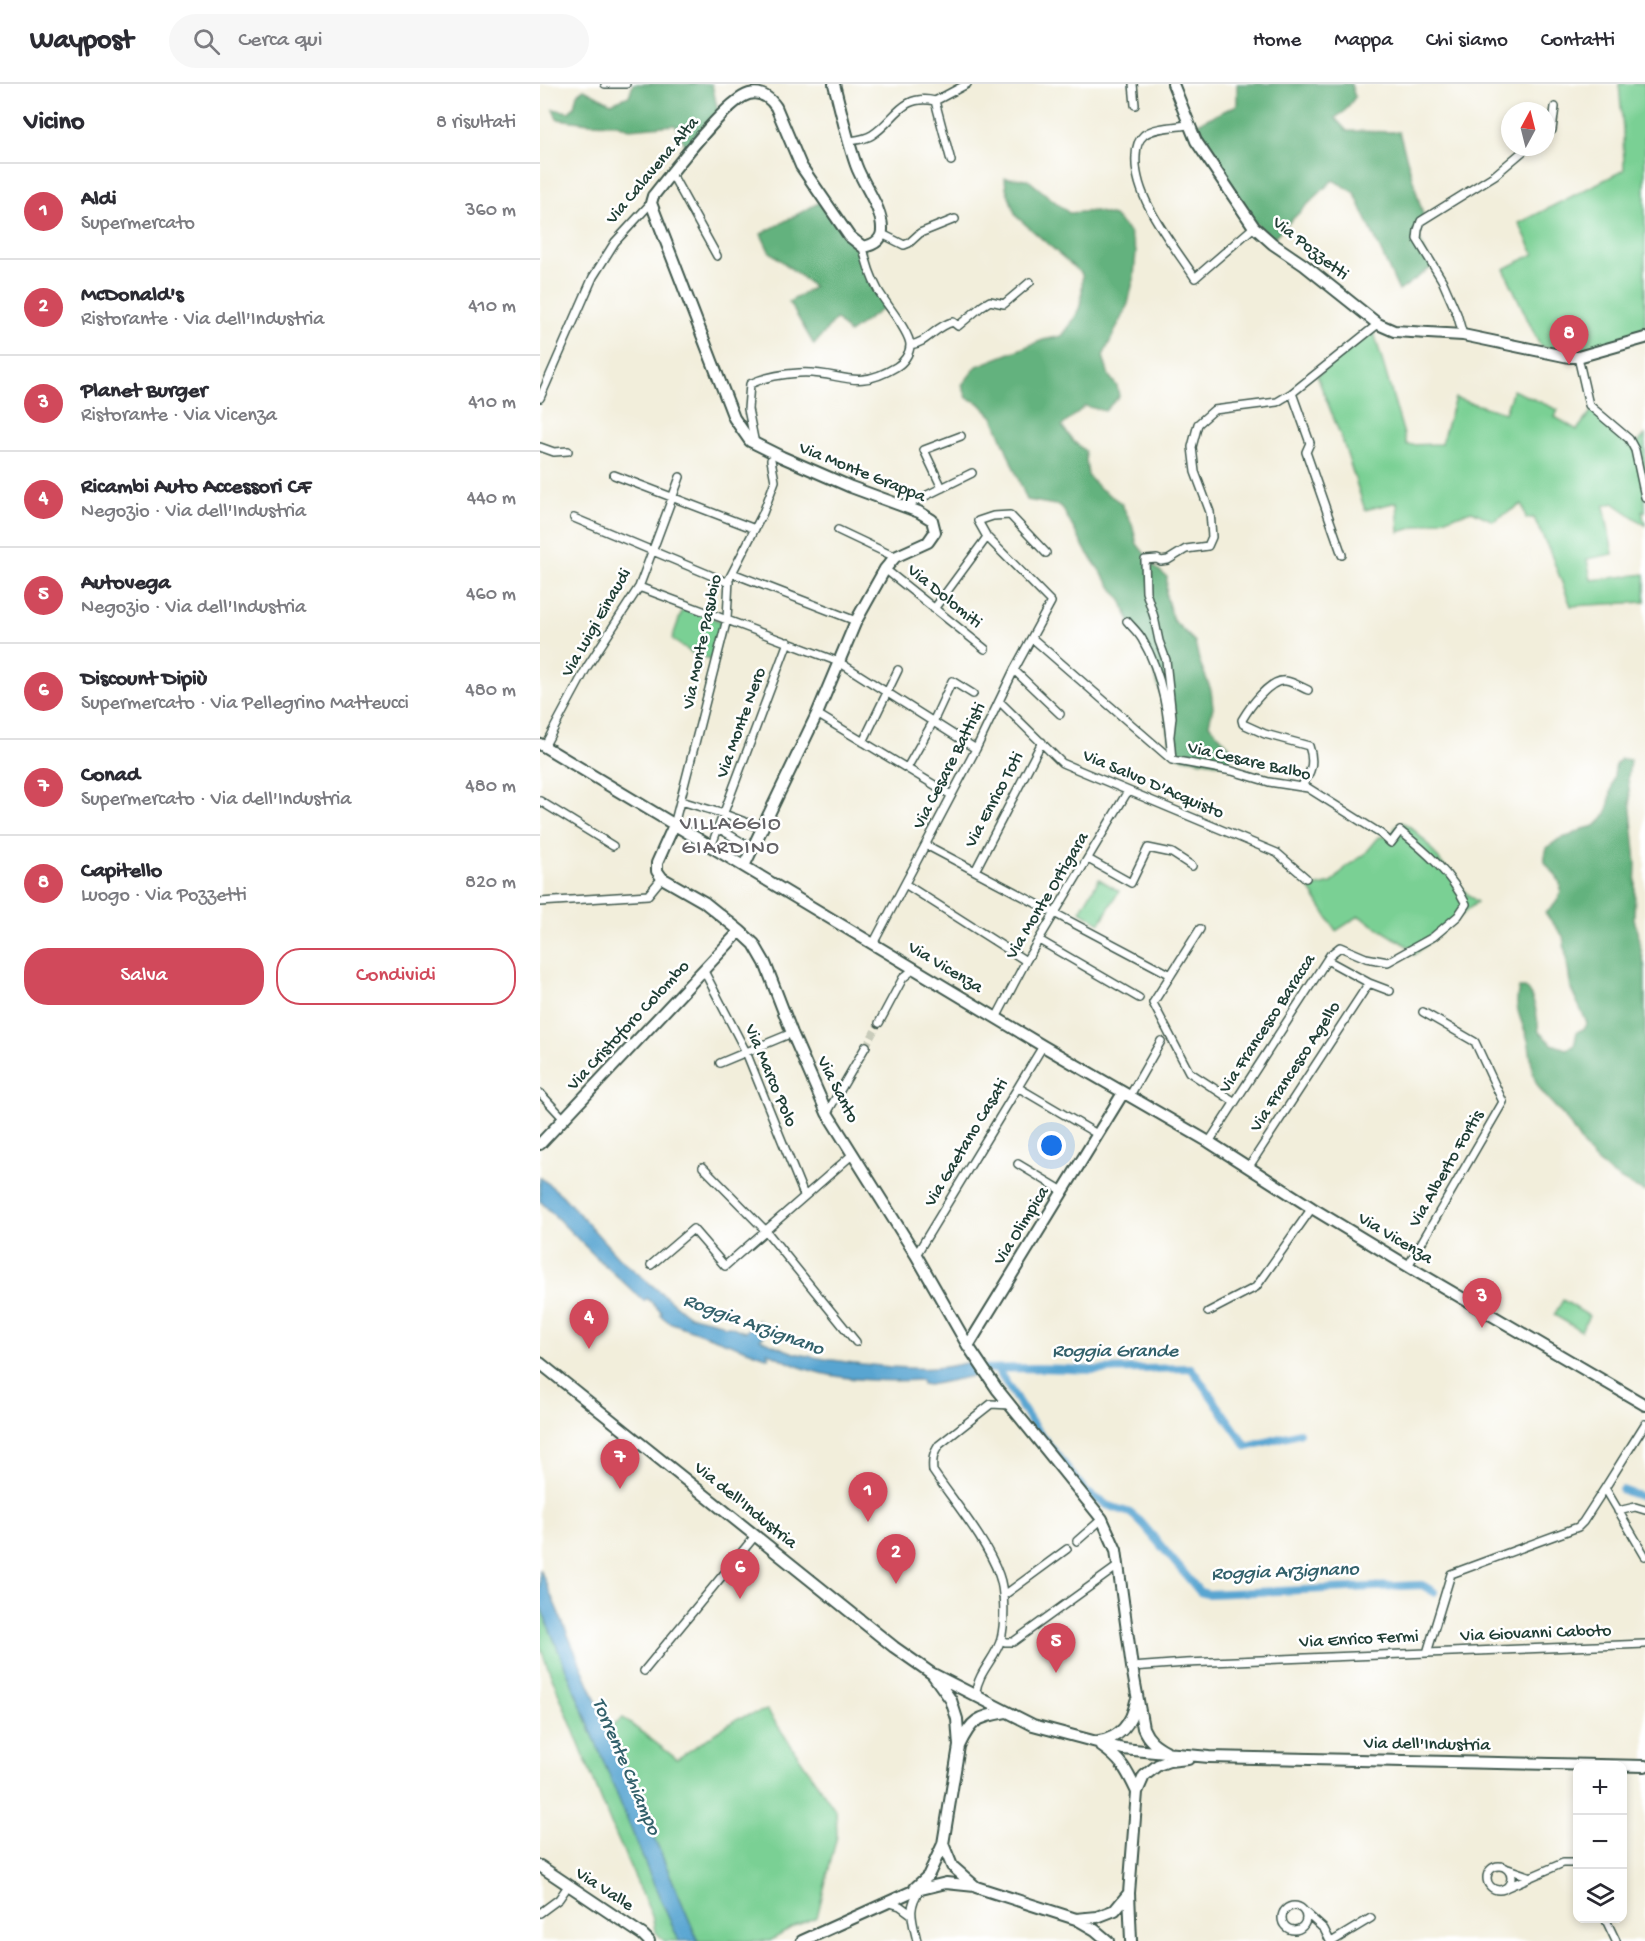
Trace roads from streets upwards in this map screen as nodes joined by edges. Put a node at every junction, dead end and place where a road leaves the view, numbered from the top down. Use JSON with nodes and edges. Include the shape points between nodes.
{"nodes":[{"id":1,"x":606,"y":84,"type":"edge"},
{"id":2,"x":626,"y":84,"type":"edge"},
{"id":3,"x":834,"y":84,"type":"edge"},
{"id":4,"x":967,"y":84,"type":"edge"},
{"id":5,"x":1132,"y":84,"type":"edge"},
{"id":6,"x":1173,"y":84,"type":"edge"},
{"id":7,"x":935,"y":101,"type":"junction"},
{"id":8,"x":1135,"y":105,"type":"dead end"},
{"id":9,"x":1188,"y":125,"type":"junction"},
{"id":10,"x":849,"y":141,"type":"junction"},
{"id":11,"x":1517,"y":156,"type":"edge"},
{"id":12,"x":951,"y":161,"type":"dead end"},
{"id":13,"x":670,"y":176,"type":"junction"},
{"id":14,"x":651,"y":203,"type":"junction"},
{"id":15,"x":955,"y":219,"type":"dead end"},
{"id":16,"x":1254,"y":227,"type":"junction"},
{"id":17,"x":882,"y":234,"type":"junction"},
{"id":18,"x":863,"y":247,"type":"junction"},
{"id":19,"x":717,"y":256,"type":"dead end"},
{"id":20,"x":1030,"y":282,"type":"dead end"},
{"id":21,"x":1378,"y":324,"type":"junction"},
{"id":22,"x":1463,"y":335,"type":"junction"},
{"id":23,"x":1645,"y":338,"type":"edge"},
{"id":24,"x":910,"y":345,"type":"junction"},
{"id":25,"x":1578,"y":357,"type":"junction"},
{"id":26,"x":1292,"y":393,"type":"junction"},
{"id":27,"x":540,"y":398,"type":"edge"},
{"id":28,"x":961,"y":436,"type":"dead end"},
{"id":29,"x":755,"y":444,"type":"junction"},
{"id":30,"x":540,"y":447,"type":"edge"},
{"id":31,"x":568,"y":451,"type":"dead end"},
{"id":32,"x":771,"y":460,"type":"dead end"},
{"id":33,"x":972,"y":473,"type":"dead end"},
{"id":34,"x":614,"y":475,"type":"dead end"},
{"id":35,"x":680,"y":477,"type":"dead end"},
{"id":36,"x":942,"y":488,"type":"junction"},
{"id":37,"x":672,"y":497,"type":"junction"},
{"id":38,"x":1645,"y":497,"type":"edge"},
{"id":39,"x":905,"y":506,"type":"junction"},
{"id":40,"x":574,"y":518,"type":"dead end"},
{"id":41,"x":755,"y":529,"type":"junction"},
{"id":42,"x":838,"y":530,"type":"dead end"},
{"id":43,"x":987,"y":537,"type":"junction"},
{"id":44,"x":652,"y":551,"type":"junction"},
{"id":45,"x":1046,"y":553,"type":"dead end"},
{"id":46,"x":1342,"y":555,"type":"dead end"},
{"id":47,"x":895,"y":557,"type":"junction"},
{"id":48,"x":885,"y":569,"type":"junction"},
{"id":49,"x":732,"y":573,"type":"junction"},
{"id":50,"x":729,"y":583,"type":"junction"},
{"id":51,"x":639,"y":587,"type":"junction"},
{"id":52,"x":934,"y":609,"type":"junction"},
{"id":53,"x":727,"y":619,"type":"junction"},
{"id":54,"x":855,"y":621,"type":"junction"},
{"id":55,"x":1127,"y":621,"type":"dead end"},
{"id":56,"x":1032,"y":638,"type":"junction"},
{"id":57,"x":788,"y":642,"type":"junction"},
{"id":58,"x":985,"y":649,"type":"dead end"},
{"id":59,"x":839,"y":662,"type":"junction"},
{"id":60,"x":898,"y":670,"type":"dead end"},
{"id":61,"x":1014,"y":670,"type":"junction"},
{"id":62,"x":1308,"y":690,"type":"dead end"},
{"id":63,"x":886,"y":693,"type":"junction"},
{"id":64,"x":973,"y":694,"type":"dead end"},
{"id":65,"x":999,"y":702,"type":"junction"},
{"id":66,"x":816,"y":714,"type":"junction"},
{"id":67,"x":1060,"y":714,"type":"dead end"},
{"id":68,"x":933,"y":722,"type":"junction"},
{"id":69,"x":1170,"y":735,"type":"junction"},
{"id":70,"x":863,"y":742,"type":"junction"},
{"id":71,"x":1042,"y":742,"type":"junction"},
{"id":72,"x":542,"y":746,"type":"edge"},
{"id":73,"x":976,"y":749,"type":"junction"},
{"id":74,"x":1172,"y":760,"type":"junction"},
{"id":75,"x":907,"y":768,"type":"junction"},
{"id":76,"x":1301,"y":787,"type":"junction"},
{"id":77,"x":1128,"y":791,"type":"junction"},
{"id":78,"x":951,"y":795,"type":"junction"},
{"id":79,"x":540,"y":801,"type":"edge"},
{"id":80,"x":681,"y":801,"type":"junction"},
{"id":81,"x":724,"y":814,"type":"junction"},
{"id":82,"x":674,"y":825,"type":"junction"},
{"id":83,"x":718,"y":828,"type":"junction"},
{"id":84,"x":761,"y":828,"type":"junction"},
{"id":85,"x":1381,"y":834,"type":"joint"},
{"id":86,"x":926,"y":844,"type":"junction"},
{"id":87,"x":614,"y":846,"type":"dead end"},
{"id":88,"x":711,"y":847,"type":"junction"},
{"id":89,"x":752,"y":848,"type":"junction"},
{"id":90,"x":1088,"y":859,"type":"junction"},
{"id":91,"x":744,"y":866,"type":"junction"},
{"id":92,"x":1192,"y":866,"type":"dead end"},
{"id":93,"x":975,"y":871,"type":"junction"},
{"id":94,"x":662,"y":878,"type":"junction"},
{"id":95,"x":1306,"y":879,"type":"dead end"},
{"id":96,"x":905,"y":884,"type":"junction"},
{"id":97,"x":540,"y":902,"type":"edge"},
{"id":98,"x":1055,"y":913,"type":"junction"},
{"id":99,"x":1200,"y":929,"type":"dead end"},
{"id":100,"x":740,"y":931,"type":"junction"},
{"id":101,"x":1039,"y":940,"type":"junction"},
{"id":102,"x":873,"y":944,"type":"junction"},
{"id":103,"x":1327,"y":960,"type":"junction"},
{"id":104,"x":1026,"y":961,"type":"junction"},
{"id":105,"x":914,"y":969,"type":"junction"},
{"id":106,"x":704,"y":971,"type":"junction"},
{"id":107,"x":1171,"y":975,"type":"junction"},
{"id":108,"x":1369,"y":983,"type":"junction"},
{"id":109,"x":1390,"y":991,"type":"dead end"},
{"id":110,"x":1139,"y":998,"type":"dead end"},
{"id":111,"x":1423,"y":1012,"type":"dead end"},
{"id":112,"x":996,"y":1018,"type":"junction"},
{"id":113,"x":879,"y":1023,"type":"tunnel mouth"},
{"id":114,"x":792,"y":1033,"type":"junction"},
{"id":115,"x":1161,"y":1041,"type":"dead end"},
{"id":116,"x":866,"y":1046,"type":"tunnel mouth"},
{"id":117,"x":1042,"y":1046,"type":"junction"},
{"id":118,"x":746,"y":1052,"type":"junction"},
{"id":119,"x":720,"y":1064,"type":"dead end"},
{"id":120,"x":1019,"y":1088,"type":"junction"},
{"id":121,"x":540,"y":1093,"type":"edge"},
{"id":122,"x":1126,"y":1095,"type":"junction"},
{"id":123,"x":1235,"y":1102,"type":"junction"},
{"id":124,"x":827,"y":1113,"type":"junction"},
{"id":125,"x":564,"y":1119,"type":"junction"},
{"id":126,"x":1097,"y":1134,"type":"junction"},
{"id":127,"x":1209,"y":1142,"type":"junction"},
{"id":128,"x":540,"y":1144,"type":"edge"},
{"id":129,"x":853,"y":1154,"type":"junction"},
{"id":130,"x":1018,"y":1164,"type":"dead end"},
{"id":131,"x":704,"y":1167,"type":"dead end"},
{"id":132,"x":1248,"y":1168,"type":"junction"},
{"id":133,"x":1063,"y":1191,"type":"junction"},
{"id":134,"x":804,"y":1195,"type":"junction"},
{"id":135,"x":1312,"y":1208,"type":"junction"},
{"id":136,"x":766,"y":1232,"type":"junction"},
{"id":137,"x":916,"y":1255,"type":"junction"},
{"id":138,"x":651,"y":1265,"type":"dead end"},
{"id":139,"x":1408,"y":1266,"type":"junction"},
{"id":140,"x":1208,"y":1312,"type":"dead end"},
{"id":141,"x":856,"y":1342,"type":"dead end"},
{"id":142,"x":968,"y":1346,"type":"junction"},
{"id":143,"x":540,"y":1363,"type":"edge"},
{"id":144,"x":997,"y":1389,"type":"junction"},
{"id":145,"x":991,"y":1404,"type":"junction"},
{"id":146,"x":1645,"y":1405,"type":"edge"},
{"id":147,"x":1011,"y":1406,"type":"junction"},
{"id":148,"x":1645,"y":1424,"type":"edge"},
{"id":149,"x":1605,"y":1488,"type":"junction"},
{"id":150,"x":1618,"y":1510,"type":"junction"},
{"id":151,"x":1645,"y":1510,"type":"edge"},
{"id":152,"x":1102,"y":1519,"type":"junction"},
{"id":153,"x":755,"y":1536,"type":"junction"},
{"id":154,"x":1077,"y":1540,"type":"dead end"},
{"id":155,"x":1067,"y":1549,"type":"dead end"},
{"id":156,"x":1645,"y":1556,"type":"edge"},
{"id":157,"x":1118,"y":1566,"type":"junction"},
{"id":158,"x":1003,"y":1596,"type":"junction"},
{"id":159,"x":1001,"y":1639,"type":"junction"},
{"id":160,"x":1645,"y":1644,"type":"edge"},
{"id":161,"x":1427,"y":1653,"type":"junction"},
{"id":162,"x":1132,"y":1667,"type":"junction"},
{"id":163,"x":644,"y":1671,"type":"dead end"},
{"id":164,"x":931,"y":1672,"type":"junction"},
{"id":165,"x":1137,"y":1695,"type":"junction"},
{"id":166,"x":990,"y":1704,"type":"junction"},
{"id":167,"x":1006,"y":1712,"type":"junction"},
{"id":168,"x":1094,"y":1742,"type":"junction"},
{"id":169,"x":959,"y":1746,"type":"junction"},
{"id":170,"x":1168,"y":1753,"type":"junction"},
{"id":171,"x":1209,"y":1757,"type":"junction"},
{"id":172,"x":1645,"y":1766,"type":"edge"},
{"id":173,"x":1137,"y":1792,"type":"junction"},
{"id":174,"x":943,"y":1844,"type":"junction"},
{"id":175,"x":1573,"y":1864,"type":"edge"},
{"id":176,"x":540,"y":1866,"type":"edge"},
{"id":177,"x":1505,"y":1868,"type":"junction"},
{"id":178,"x":1531,"y":1876,"type":"junction"},
{"id":179,"x":568,"y":1886,"type":"junction"},
{"id":180,"x":976,"y":1887,"type":"junction"},
{"id":181,"x":917,"y":1889,"type":"junction"},
{"id":182,"x":1503,"y":1889,"type":"junction"},
{"id":183,"x":1129,"y":1893,"type":"junction"},
{"id":184,"x":886,"y":1902,"type":"junction"},
{"id":185,"x":1303,"y":1910,"type":"junction"},
{"id":186,"x":540,"y":1913,"type":"edge"},
{"id":187,"x":911,"y":1914,"type":"junction"},
{"id":188,"x":1371,"y":1918,"type":"dead end"},
{"id":189,"x":1076,"y":1919,"type":"junction"},
{"id":190,"x":1607,"y":1923,"type":"edge"},
{"id":191,"x":1324,"y":1929,"type":"junction"},
{"id":192,"x":1298,"y":1930,"type":"junction"},
{"id":193,"x":649,"y":1941,"type":"edge"},
{"id":194,"x":802,"y":1941,"type":"edge"},
{"id":195,"x":916,"y":1941,"type":"edge"},
{"id":196,"x":1108,"y":1941,"type":"edge"},
{"id":197,"x":1131,"y":1941,"type":"edge"},
{"id":198,"x":1332,"y":1941,"type":"edge"},
{"id":199,"x":1616,"y":1941,"type":"edge"}],
"edges":[{"from":1,"to":2,"type":"street"},
{"from":3,"to":10,"type":"street"},
{"from":4,"to":7,"type":"street"},
{"from":5,"to":8,"type":"street"},
{"from":6,"to":9,"type":"street","name":"Via Pozzetti"},
{"from":7,"to":10,"type":"street","via":[[908,104],[869,137]]},
{"from":7,"to":12,"type":"street"},
{"from":9,"to":16,"type":"street","name":"Via Pozzetti"},
{"from":9,"to":16,"type":"street","via":[[1143,136],[1137,146],[1136,171],[1140,189],[1154,215],[1195,278]]},
{"from":10,"to":17,"type":"street","via":[[856,166],[880,216]]},
{"from":11,"to":22,"type":"street","via":[[1495,175],[1421,221],[1418,230],[1417,239],[1442,280]]},
{"from":13,"to":14,"type":"street","name":"Via Calavena Alta"},
{"from":13,"to":18,"type":"street","name":"Via Calavena Alta","via":[[737,99],[747,94],[763,95],[776,108],[801,166],[849,236]]},
{"from":13,"to":19,"type":"street"},
{"from":14,"to":27,"type":"street","name":"Via Calavena Alta","via":[[615,242],[593,277]]},
{"from":14,"to":29,"type":"street","name":"Via Monte Grappa","via":[[734,418]]},
{"from":15,"to":17,"type":"street","via":[[904,245]]},
{"from":16,"to":21,"type":"street","name":"Via Pozzetti"},
{"from":17,"to":18,"type":"street","via":[[877,242]]},
{"from":18,"to":24,"type":"street","via":[[868,270]]},
{"from":20,"to":24,"type":"street","via":[[1004,304],[990,301],[958,326],[953,322],[945,324],[926,340]]},
{"from":21,"to":22,"type":"street","name":"Via Pozzetti","via":[[1394,331]]},
{"from":21,"to":26,"type":"street"},
{"from":22,"to":25,"type":"street","name":"Via Pozzetti"},
{"from":23,"to":25,"type":"street"},
{"from":24,"to":29,"type":"street","via":[[902,364],[869,380],[800,372],[762,378],[750,384],[748,409]]},
{"from":25,"to":38,"type":"street","via":[[1589,405],[1629,439],[1635,450]]},
{"from":26,"to":46,"type":"street","via":[[1310,443],[1306,452]]},
{"from":26,"to":69,"type":"street","via":[[1277,402],[1214,410],[1198,424],[1192,447],[1194,472],[1210,512],[1212,537],[1208,546],[1186,549],[1168,560],[1145,560],[1146,592],[1166,660],[1173,717]]},
{"from":28,"to":36,"type":"street","via":[[924,450]]},
{"from":29,"to":39,"type":"street","name":"Via Monte Grappa","via":[[851,487]]},
{"from":30,"to":31,"type":"street"},
{"from":32,"to":41,"type":"street","name":"Via Monte Pasubio","via":[[775,481]]},
{"from":33,"to":36,"type":"street"},
{"from":34,"to":37,"type":"street"},
{"from":35,"to":37,"type":"street","name":"Via Luigi Einaudi"},
{"from":36,"to":39,"type":"street"},
{"from":37,"to":41,"type":"street"},
{"from":37,"to":44,"type":"street","name":"Via Luigi Einaudi"},
{"from":39,"to":47,"type":"street","name":"Via Monte Grappa","via":[[932,520],[935,532],[928,542]]},
{"from":40,"to":44,"type":"street"},
{"from":41,"to":49,"type":"street","name":"Via Monte Pasubio"},
{"from":42,"to":47,"type":"street"},
{"from":43,"to":45,"type":"street","via":[[978,522],[1010,515]]},
{"from":43,"to":52,"type":"street"},
{"from":43,"to":56,"type":"street","name":"Via Cesare Battisti","via":[[1051,602]]},
{"from":44,"to":50,"type":"street"},
{"from":44,"to":51,"type":"street","name":"Via Luigi Einaudi"},
{"from":47,"to":48,"type":"street","name":"Via Monte Grappa"},
{"from":48,"to":52,"type":"street","name":"Via Dolomiti"},
{"from":48,"to":54,"type":"street","name":"Via Monte Grappa"},
{"from":49,"to":50,"type":"street","name":"Via Monte Pasubio"},
{"from":49,"to":54,"type":"street"},
{"from":50,"to":53,"type":"street","name":"Via Monte Pasubio"},
{"from":51,"to":53,"type":"street"},
{"from":51,"to":72,"type":"street","name":"Via Luigi Einaudi"},
{"from":52,"to":58,"type":"street","name":"Via Dolomiti"},
{"from":53,"to":57,"type":"street"},
{"from":53,"to":80,"type":"street","name":"Via Monte Pasubio"},
{"from":54,"to":59,"type":"street","name":"Via Monte Grappa"},
{"from":55,"to":69,"type":"street","name":"Via Cesare Balbo","via":[[1142,639],[1156,669]]},
{"from":56,"to":61,"type":"street","name":"Via Cesare Battisti"},
{"from":56,"to":74,"type":"street","name":"Via Cesare Balbo"},
{"from":57,"to":59,"type":"street"},
{"from":57,"to":81,"type":"street","name":"Via Monte Nero"},
{"from":59,"to":63,"type":"street"},
{"from":59,"to":66,"type":"street","name":"Via Monte Grappa"},
{"from":60,"to":63,"type":"street"},
{"from":61,"to":65,"type":"street","name":"Via Cesare Battisti"},
{"from":61,"to":67,"type":"street"},
{"from":62,"to":76,"type":"street","via":[[1284,680],[1275,682],[1242,720],[1265,734],[1309,746],[1313,757],[1311,773]]},
{"from":63,"to":68,"type":"street"},
{"from":63,"to":70,"type":"street"},
{"from":64,"to":68,"type":"street","via":[[952,681]]},
{"from":65,"to":71,"type":"street","name":"Via Salvo D'Acquisto"},
{"from":65,"to":73,"type":"street","name":"Via Cesare Battisti"},
{"from":66,"to":70,"type":"street"},
{"from":66,"to":84,"type":"street","name":"Via Monte Grappa"},
{"from":68,"to":73,"type":"street"},
{"from":68,"to":75,"type":"street"},
{"from":69,"to":74,"type":"street","name":"Via Cesare Balbo"},
{"from":70,"to":75,"type":"street"},
{"from":71,"to":77,"type":"street","name":"Via Salvo D'Acquisto","via":[[1062,762]]},
{"from":71,"to":93,"type":"street","name":"Via Enrico Toti"},
{"from":72,"to":82,"type":"street","name":"Via Vicenza"},
{"from":73,"to":78,"type":"street","name":"Via Cesare Battisti"},
{"from":74,"to":76,"type":"street","name":"Via Cesare Balbo"},
{"from":75,"to":78,"type":"street"},
{"from":76,"to":85,"type":"street","name":"Via Cesare Balbo"},
{"from":77,"to":90,"type":"street","name":"Via Monte Ortigara"},
{"from":77,"to":95,"type":"street","name":"Via Salvo D'Acquisto","via":[[1277,853]]},
{"from":78,"to":86,"type":"street","name":"Via Cesare Battisti"},
{"from":79,"to":87,"type":"street"},
{"from":80,"to":81,"type":"street"},
{"from":80,"to":82,"type":"street","name":"Via Monte Pasubio"},
{"from":81,"to":83,"type":"street","name":"Via Monte Nero"},
{"from":81,"to":84,"type":"street"},
{"from":82,"to":88,"type":"street","name":"Via Vicenza"},
{"from":82,"to":94,"type":"street","via":[[657,863]]},
{"from":83,"to":88,"type":"street","name":"Via Monte Nero"},
{"from":83,"to":89,"type":"street"},
{"from":84,"to":89,"type":"street","name":"Via Monte Grappa"},
{"from":85,"to":103,"type":"street","name":"Via Francesco Baracca","via":[[1391,843],[1400,831],[1424,849],[1460,891],[1466,904],[1433,937],[1388,962],[1340,947]]},
{"from":86,"to":93,"type":"street"},
{"from":86,"to":96,"type":"street","name":"Via Cesare Battisti"},
{"from":88,"to":91,"type":"street","name":"Via Vicenza"},
{"from":89,"to":91,"type":"street","name":"Via Monte Grappa"},
{"from":90,"to":92,"type":"street","via":[[1131,883],[1148,848],[1172,853]]},
{"from":90,"to":98,"type":"street","name":"Via Monte Ortigara"},
{"from":91,"to":102,"type":"street","name":"Via Vicenza"},
{"from":93,"to":98,"type":"street"},
{"from":94,"to":97,"type":"street","via":[[648,895]]},
{"from":94,"to":100,"type":"street","name":"Via Santo","via":[[704,902]]},
{"from":96,"to":102,"type":"street","name":"Via Cesare Battisti"},
{"from":96,"to":104,"type":"street"},
{"from":98,"to":101,"type":"street","name":"Via Monte Ortigara"},
{"from":98,"to":107,"type":"street"},
{"from":99,"to":107,"type":"street"},
{"from":100,"to":106,"type":"street","name":"Via Cristoforo Colombo"},
{"from":100,"to":114,"type":"street","name":"Via Santo","via":[[754,944],[765,963]]},
{"from":101,"to":104,"type":"street","name":"Via Monte Ortigara"},
{"from":101,"to":110,"type":"street"},
{"from":102,"to":105,"type":"street","name":"Via Vicenza"},
{"from":103,"to":108,"type":"street"},
{"from":103,"to":123,"type":"street","name":"Via Francesco Baracca"},
{"from":104,"to":112,"type":"street","name":"Via Monte Ortigara"},
{"from":105,"to":112,"type":"street","name":"Via Vicenza"},
{"from":105,"to":113,"type":"street","via":[[903,978]]},
{"from":106,"to":118,"type":"street","name":"Via Marco Polo"},
{"from":106,"to":125,"type":"street","name":"Via Cristoforo Colombo"},
{"from":107,"to":123,"type":"street","via":[[1154,1003],[1189,1072]]},
{"from":108,"to":109,"type":"street"},
{"from":108,"to":132,"type":"street","name":"Via Francesco Agello"},
{"from":111,"to":139,"type":"street","name":"Via Alberto Fortis","via":[[1475,1042],[1503,1102]]},
{"from":112,"to":117,"type":"street","name":"Via Vicenza"},
{"from":114,"to":118,"type":"street"},
{"from":114,"to":124,"type":"street","name":"Via Santo"},
{"from":115,"to":122,"type":"street"},
{"from":116,"to":124,"type":"street"},
{"from":117,"to":120,"type":"street","name":"Via Gaetano Casati"},
{"from":117,"to":122,"type":"street","name":"Via Vicenza"},
{"from":118,"to":119,"type":"street"},
{"from":118,"to":134,"type":"street","name":"Via Marco Polo"},
{"from":120,"to":126,"type":"street"},
{"from":120,"to":137,"type":"street","name":"Via Gaetano Casati"},
{"from":121,"to":125,"type":"street"},
{"from":122,"to":126,"type":"street","name":"Via Olimpica"},
{"from":122,"to":127,"type":"street","name":"Via Vicenza"},
{"from":123,"to":127,"type":"street","name":"Via Francesco Baracca"},
{"from":124,"to":129,"type":"street","name":"Via Santo"},
{"from":125,"to":128,"type":"street","name":"Via Cristoforo Colombo"},
{"from":126,"to":133,"type":"street","name":"Via Olimpica"},
{"from":127,"to":132,"type":"street","name":"Via Vicenza"},
{"from":129,"to":134,"type":"street"},
{"from":129,"to":137,"type":"street","name":"Via Santo"},
{"from":130,"to":133,"type":"street"},
{"from":131,"to":136,"type":"street"},
{"from":132,"to":135,"type":"street","name":"Via Vicenza"},
{"from":133,"to":142,"type":"street","name":"Via Olimpica"},
{"from":134,"to":136,"type":"street"},
{"from":135,"to":139,"type":"street","name":"Via Vicenza"},
{"from":135,"to":140,"type":"street","via":[[1256,1287]]},
{"from":136,"to":138,"type":"street","via":[[725,1266],[693,1229]]},
{"from":136,"to":141,"type":"street"},
{"from":137,"to":142,"type":"street","name":"Via Santo"},
{"from":139,"to":146,"type":"street","name":"Via Vicenza"},
{"from":142,"to":144,"type":"street","name":"Via Santo"},
{"from":143,"to":153,"type":"street","name":"Via dell'Industria"},
{"from":144,"to":145,"type":"street"},
{"from":144,"to":147,"type":"street","name":"Via Santo"},
{"from":145,"to":147,"type":"street"},
{"from":145,"to":158,"type":"street","via":[[939,1445],[932,1461],[933,1471],[991,1556]]},
{"from":147,"to":152,"type":"street","name":"Via Santo"},
{"from":148,"to":149,"type":"street","name":"Via Enrico Fermi"},
{"from":149,"to":150,"type":"street"},
{"from":149,"to":161,"type":"street","name":"Via Enrico Fermi","via":[[1578,1527],[1451,1574]]},
{"from":150,"to":151,"type":"street"},
{"from":150,"to":156,"type":"street"},
{"from":152,"to":154,"type":"street"},
{"from":152,"to":157,"type":"street","name":"Via Santo","via":[[1116,1550]]},
{"from":153,"to":163,"type":"street"},
{"from":153,"to":164,"type":"street","name":"Via dell'Industria"},
{"from":155,"to":158,"type":"street"},
{"from":157,"to":159,"type":"street","via":[[1013,1642]]},
{"from":157,"to":162,"type":"street","name":"Via Santo"},
{"from":158,"to":159,"type":"street"},
{"from":159,"to":166,"type":"street","via":[[976,1683],[976,1692]]},
{"from":160,"to":161,"type":"street","name":"Via Giovanni Caboto"},
{"from":161,"to":162,"type":"street","name":"Via Enrico Fermi"},
{"from":162,"to":165,"type":"street","name":"Via Santo"},
{"from":164,"to":166,"type":"street","name":"Via dell'Industria"},
{"from":164,"to":169,"type":"street","name":"Via dell'Industria","via":[[951,1700]]},
{"from":165,"to":168,"type":"street","via":[[1132,1718],[1125,1727],[1107,1740]]},
{"from":165,"to":170,"type":"street","name":"Via Santo","via":[[1147,1737]]},
{"from":166,"to":167,"type":"street","name":"Via dell'Industria"},
{"from":167,"to":168,"type":"street","name":"Via dell'Industria","via":[[1050,1731]]},
{"from":167,"to":169,"type":"street","name":"Via dell'Industria","via":[[984,1716],[968,1727]]},
{"from":168,"to":170,"type":"street","name":"Via dell'Industria"},
{"from":168,"to":173,"type":"street","name":"Via dell'Industria","via":[[1122,1764]]},
{"from":169,"to":174,"type":"street","name":"Via dell'Industria"},
{"from":170,"to":171,"type":"street","name":"Via dell'Industria"},
{"from":171,"to":172,"type":"street","name":"Via dell'Industria"},
{"from":171,"to":173,"type":"street","name":"Via dell'Industria","via":[[1158,1765],[1144,1776]]},
{"from":173,"to":183,"type":"street"},
{"from":174,"to":180,"type":"street","via":[[952,1866]]},
{"from":174,"to":181,"type":"street","name":"Via dell'Industria","via":[[928,1876]]},
{"from":175,"to":178,"type":"street","via":[[1563,1863]]},
{"from":176,"to":179,"type":"street","name":"Via Valle"},
{"from":177,"to":178,"type":"street"},
{"from":177,"to":182,"type":"street","via":[[1511,1877]]},
{"from":177,"to":182,"type":"street","via":[[1493,1868],[1487,1878],[1492,1888]]},
{"from":178,"to":182,"type":"street"},
{"from":179,"to":186,"type":"street","via":[[559,1899]]},
{"from":179,"to":193,"type":"street","name":"Via Valle"},
{"from":180,"to":181,"type":"street","via":[[946,1883]]},
{"from":180,"to":189,"type":"street"},
{"from":181,"to":184,"type":"street"},
{"from":181,"to":187,"type":"street"},
{"from":183,"to":189,"type":"street","via":[[1115,1910]]},
{"from":183,"to":197,"type":"street"},
{"from":184,"to":187,"type":"street"},
{"from":184,"to":194,"type":"street"},
{"from":185,"to":191,"type":"street"},
{"from":185,"to":192,"type":"street","via":[[1305,1922]]},
{"from":185,"to":192,"type":"street","via":[[1292,1907],[1283,1914],[1284,1925]]},
{"from":187,"to":195,"type":"street"},
{"from":188,"to":198,"type":"street"},
{"from":189,"to":196,"type":"street"},
{"from":190,"to":199,"type":"street"},
{"from":191,"to":192,"type":"street","via":[[1311,1926]]},
{"from":191,"to":198,"type":"street"}]}
